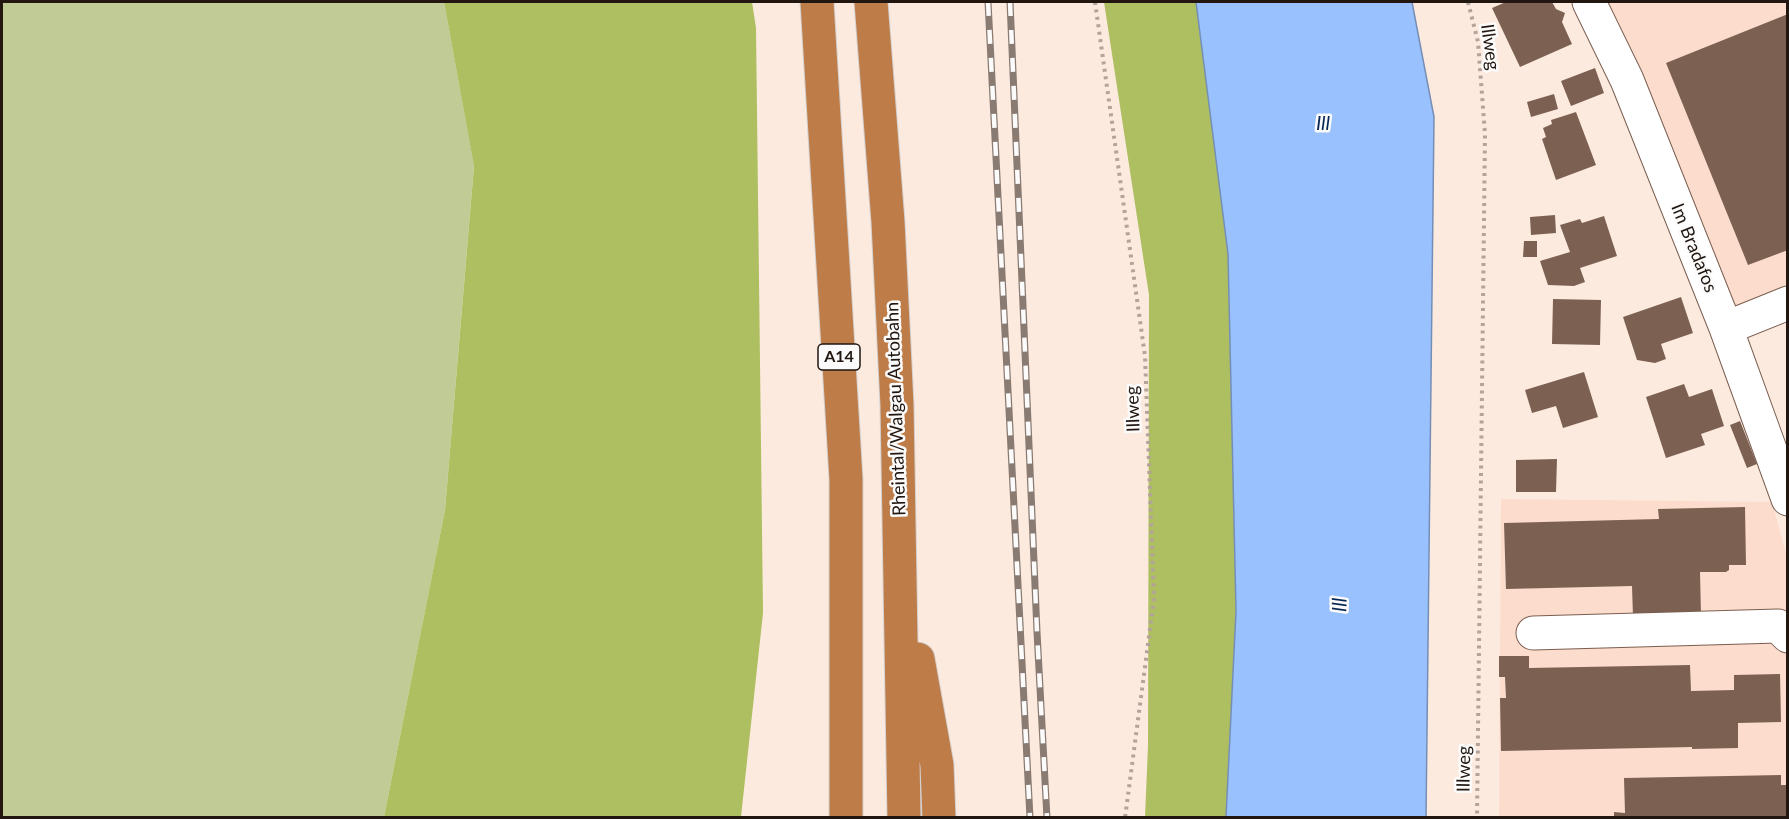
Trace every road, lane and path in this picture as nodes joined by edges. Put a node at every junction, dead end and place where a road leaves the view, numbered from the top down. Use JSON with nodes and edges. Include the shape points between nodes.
{"nodes":[{"id":1,"x":817,"y":2,"type":"edge"},
{"id":2,"x":871,"y":2,"type":"edge"},
{"id":3,"x":1095,"y":2,"type":"edge"},
{"id":4,"x":1468,"y":2,"type":"edge"},
{"id":5,"x":1589,"y":2,"type":"edge"},
{"id":6,"x":1788,"y":303,"type":"edge"},
{"id":7,"x":1726,"y":328,"type":"junction"},
{"id":8,"x":1788,"y":499,"type":"edge"},
{"id":9,"x":901,"y":569,"type":"junction"},
{"id":10,"x":1533,"y":633,"type":"dead end"},
{"id":11,"x":1788,"y":636,"type":"edge"},
{"id":12,"x":846,"y":818,"type":"edge"},
{"id":13,"x":904,"y":818,"type":"edge"},
{"id":14,"x":939,"y":818,"type":"edge"},
{"id":15,"x":1125,"y":818,"type":"edge"},
{"id":16,"x":1477,"y":818,"type":"edge"}],
"edges":[{"from":1,"to":12,"type":"highway","number":"A14","via":[[846,478]]},
{"from":2,"to":9,"type":"highway","name":"Rheintal/Walgau Autobahn","via":[[888,222]]},
{"from":3,"to":15,"type":"path","name":"Illweg","via":[[1144,356],[1154,599]]},
{"from":4,"to":16,"type":"path","name":"Illweg","via":[[1478,42],[1485,134]]},
{"from":5,"to":7,"type":"street","name":"Im Bradafos","via":[[1627,80]]},
{"from":6,"to":7,"type":"street"},
{"from":7,"to":8,"type":"street","name":"Im Bradafos"},
{"from":9,"to":13,"type":"highway","name":"Rheintal/Walgau Autobahn"},
{"from":9,"to":14,"type":"highway","via":[[937,765]]},
{"from":10,"to":11,"type":"street","via":[[1778,626]]}]}
